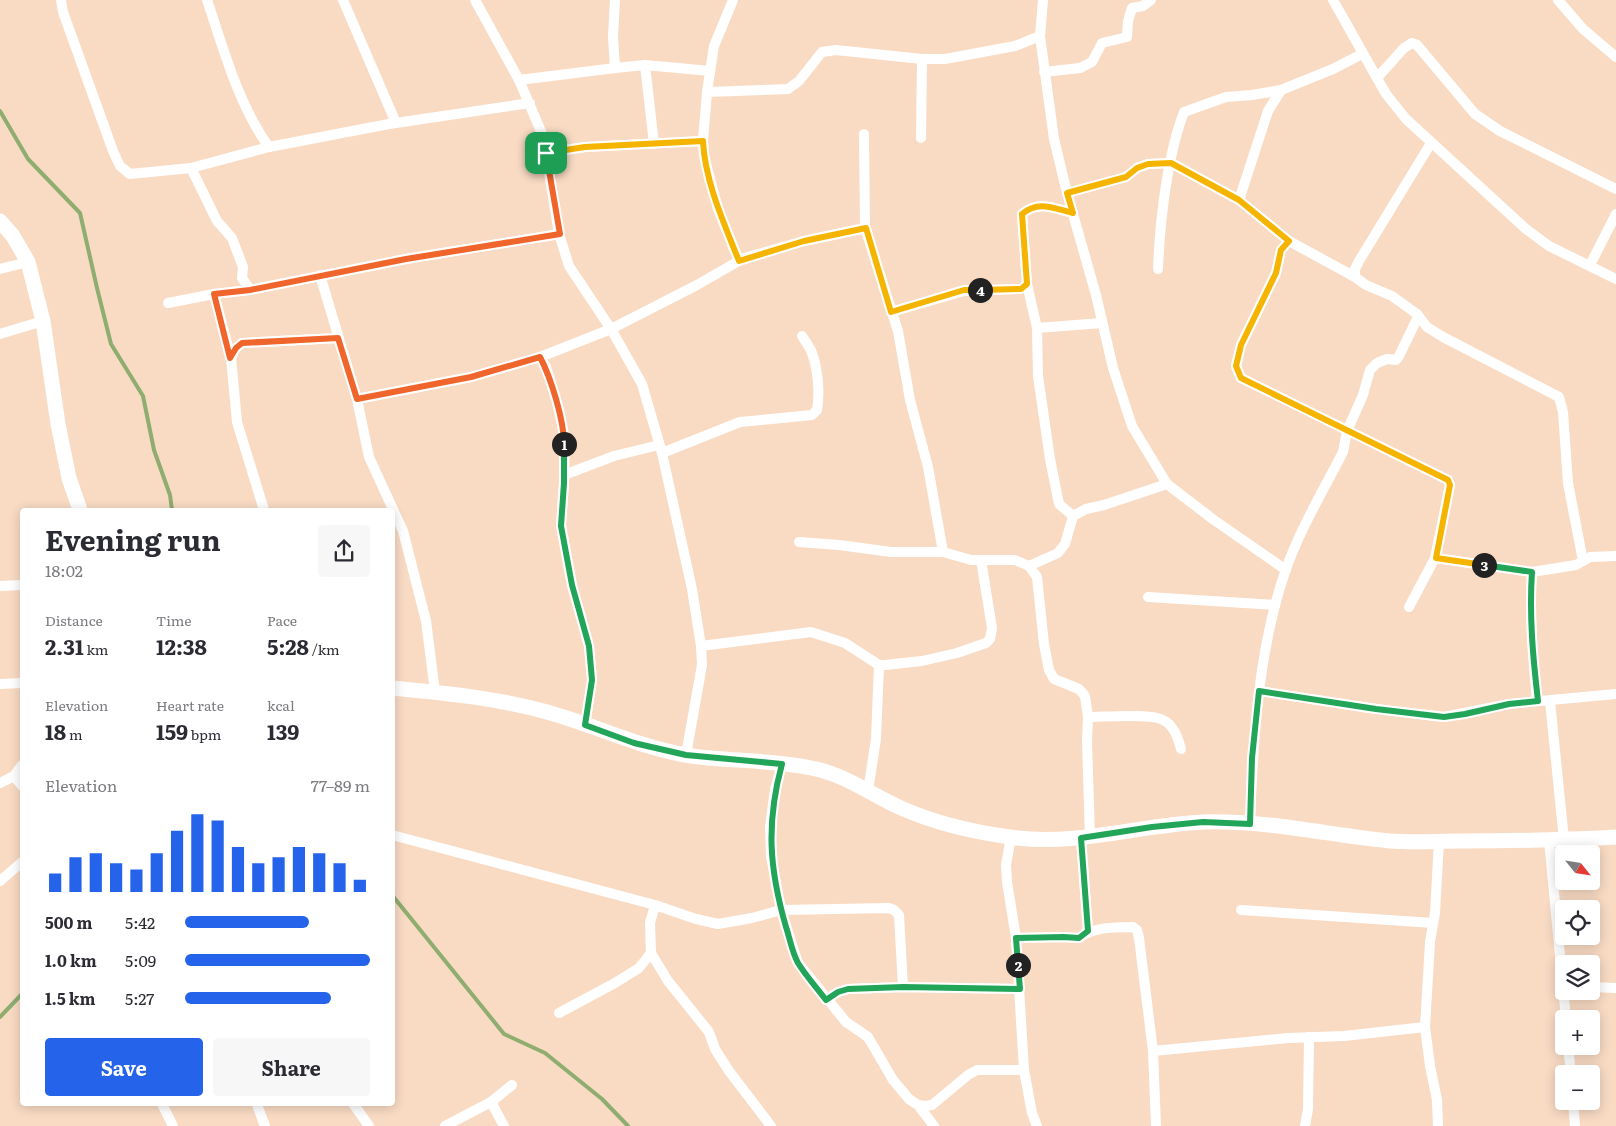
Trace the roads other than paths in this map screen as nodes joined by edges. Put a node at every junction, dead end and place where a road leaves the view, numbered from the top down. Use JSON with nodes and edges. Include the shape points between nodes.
{"nodes":[{"id":1,"x":61,"y":0,"type":"edge"},
{"id":2,"x":208,"y":0,"type":"edge"},
{"id":3,"x":343,"y":0,"type":"edge"},
{"id":4,"x":475,"y":0,"type":"edge"},
{"id":5,"x":615,"y":0,"type":"edge"},
{"id":6,"x":734,"y":0,"type":"edge"},
{"id":7,"x":1043,"y":0,"type":"edge"},
{"id":8,"x":1333,"y":0,"type":"edge"},
{"id":9,"x":1558,"y":0,"type":"edge"},
{"id":10,"x":1150,"y":1,"type":"edge"},
{"id":11,"x":1040,"y":36,"type":"junction"},
{"id":12,"x":1362,"y":54,"type":"junction"},
{"id":13,"x":1616,"y":57,"type":"edge"},
{"id":14,"x":922,"y":60,"type":"junction"},
{"id":15,"x":645,"y":65,"type":"junction"},
{"id":16,"x":615,"y":68,"type":"junction"},
{"id":17,"x":710,"y":70,"type":"junction"},
{"id":18,"x":1044,"y":72,"type":"junction"},
{"id":19,"x":1377,"y":78,"type":"junction"},
{"id":20,"x":518,"y":80,"type":"junction"},
{"id":21,"x":1281,"y":90,"type":"junction"},
{"id":22,"x":707,"y":92,"type":"junction"},
{"id":23,"x":530,"y":103,"type":"junction"},
{"id":24,"x":396,"y":123,"type":"junction"},
{"id":25,"x":864,"y":134,"type":"dead end"},
{"id":26,"x":921,"y":138,"type":"dead end"},
{"id":27,"x":703,"y":141,"type":"junction"},
{"id":28,"x":1431,"y":143,"type":"junction"},
{"id":29,"x":654,"y":144,"type":"junction"},
{"id":30,"x":269,"y":147,"type":"junction"},
{"id":31,"x":546,"y":153,"type":"junction"},
{"id":32,"x":1171,"y":163,"type":"junction"},
{"id":33,"x":191,"y":168,"type":"junction"},
{"id":34,"x":1616,"y":190,"type":"edge"},
{"id":35,"x":1067,"y":193,"type":"junction"},
{"id":36,"x":1239,"y":200,"type":"junction"},
{"id":37,"x":1073,"y":213,"type":"junction"},
{"id":38,"x":1616,"y":214,"type":"edge"},
{"id":39,"x":0,"y":221,"type":"edge"},
{"id":40,"x":866,"y":228,"type":"junction"},
{"id":41,"x":560,"y":234,"type":"junction"},
{"id":42,"x":1289,"y":241,"type":"junction"},
{"id":43,"x":739,"y":261,"type":"junction"},
{"id":44,"x":28,"y":262,"type":"junction"},
{"id":45,"x":1590,"y":265,"type":"junction"},
{"id":46,"x":0,"y":269,"type":"edge"},
{"id":47,"x":1158,"y":269,"type":"dead end"},
{"id":48,"x":320,"y":275,"type":"junction"},
{"id":49,"x":1355,"y":277,"type":"junction"},
{"id":50,"x":1616,"y":279,"type":"edge"},
{"id":51,"x":1027,"y":284,"type":"junction"},
{"id":52,"x":250,"y":290,"type":"junction"},
{"id":53,"x":214,"y":294,"type":"junction"},
{"id":54,"x":168,"y":303,"type":"dead end"},
{"id":55,"x":891,"y":312,"type":"junction"},
{"id":56,"x":1416,"y":314,"type":"junction"},
{"id":57,"x":43,"y":321,"type":"junction"},
{"id":58,"x":1102,"y":323,"type":"junction"},
{"id":59,"x":1037,"y":328,"type":"junction"},
{"id":60,"x":611,"y":329,"type":"junction"},
{"id":61,"x":0,"y":334,"type":"edge"},
{"id":62,"x":802,"y":336,"type":"dead end"},
{"id":63,"x":338,"y":338,"type":"junction"},
{"id":64,"x":540,"y":357,"type":"junction"},
{"id":65,"x":230,"y":358,"type":"junction"},
{"id":66,"x":357,"y":399,"type":"junction"},
{"id":67,"x":1347,"y":431,"type":"junction"},
{"id":68,"x":660,"y":449,"type":"junction"},
{"id":69,"x":564,"y":475,"type":"junction"},
{"id":70,"x":1167,"y":484,"type":"junction"},
{"id":71,"x":79,"y":508,"type":"edge"},
{"id":72,"x":263,"y":508,"type":"edge"},
{"id":73,"x":392,"y":508,"type":"edge"},
{"id":74,"x":395,"y":516,"type":"edge"},
{"id":75,"x":1074,"y":516,"type":"junction"},
{"id":76,"x":799,"y":542,"type":"dead end"},
{"id":77,"x":943,"y":552,"type":"junction"},
{"id":78,"x":1616,"y":556,"type":"edge"},
{"id":79,"x":1436,"y":558,"type":"junction"},
{"id":80,"x":981,"y":560,"type":"junction"},
{"id":81,"x":1583,"y":561,"type":"junction"},
{"id":82,"x":1029,"y":566,"type":"junction"},
{"id":83,"x":1286,"y":570,"type":"junction"},
{"id":84,"x":1532,"y":572,"type":"junction"},
{"id":85,"x":20,"y":585,"type":"edge"},
{"id":86,"x":0,"y":586,"type":"edge"},
{"id":87,"x":1148,"y":597,"type":"dead end"},
{"id":88,"x":1275,"y":605,"type":"junction"},
{"id":89,"x":1409,"y":607,"type":"dead end"},
{"id":90,"x":701,"y":646,"type":"junction"},
{"id":91,"x":879,"y":665,"type":"junction"},
{"id":92,"x":20,"y":683,"type":"edge"},
{"id":93,"x":0,"y":684,"type":"edge"},
{"id":94,"x":395,"y":688,"type":"edge"},
{"id":95,"x":1259,"y":691,"type":"junction"},
{"id":96,"x":434,"y":692,"type":"junction"},
{"id":97,"x":1616,"y":694,"type":"edge"},
{"id":98,"x":1538,"y":701,"type":"junction"},
{"id":99,"x":1550,"y":701,"type":"junction"},
{"id":100,"x":1088,"y":716,"type":"junction"},
{"id":101,"x":585,"y":725,"type":"junction"},
{"id":102,"x":1182,"y":749,"type":"dead end"},
{"id":103,"x":686,"y":755,"type":"junction"},
{"id":104,"x":782,"y":764,"type":"junction"},
{"id":105,"x":20,"y":768,"type":"edge"},
{"id":106,"x":14,"y":776,"type":"junction"},
{"id":107,"x":0,"y":784,"type":"edge"},
{"id":108,"x":20,"y":784,"type":"edge"},
{"id":109,"x":868,"y":791,"type":"junction"},
{"id":110,"x":1250,"y":824,"type":"junction"},
{"id":111,"x":395,"y":836,"type":"edge"},
{"id":112,"x":1616,"y":837,"type":"edge"},
{"id":113,"x":1011,"y":838,"type":"junction"},
{"id":114,"x":1086,"y":838,"type":"junction"},
{"id":115,"x":1557,"y":840,"type":"junction"},
{"id":116,"x":1439,"y":841,"type":"junction"},
{"id":117,"x":20,"y":864,"type":"edge"},
{"id":118,"x":0,"y":881,"type":"edge"},
{"id":119,"x":655,"y":905,"type":"junction"},
{"id":120,"x":781,"y":910,"type":"junction"},
{"id":121,"x":1241,"y":910,"type":"dead end"},
{"id":122,"x":1433,"y":923,"type":"junction"},
{"id":123,"x":1088,"y":931,"type":"junction"},
{"id":124,"x":1016,"y":938,"type":"junction"},
{"id":125,"x":651,"y":953,"type":"junction"},
{"id":126,"x":1562,"y":955,"type":"edge"},
{"id":127,"x":903,"y":987,"type":"junction"},
{"id":128,"x":1600,"y":987,"type":"edge"},
{"id":129,"x":1616,"y":988,"type":"edge"},
{"id":130,"x":1020,"y":989,"type":"junction"},
{"id":131,"x":826,"y":1000,"type":"junction"},
{"id":132,"x":559,"y":1013,"type":"dead end"},
{"id":133,"x":1425,"y":1027,"type":"junction"},
{"id":134,"x":1309,"y":1037,"type":"junction"},
{"id":135,"x":1153,"y":1051,"type":"junction"},
{"id":136,"x":1024,"y":1070,"type":"junction"},
{"id":137,"x":512,"y":1084,"type":"dead end"},
{"id":138,"x":491,"y":1102,"type":"junction"},
{"id":139,"x":918,"y":1105,"type":"junction"},
{"id":140,"x":163,"y":1106,"type":"edge"},
{"id":141,"x":258,"y":1106,"type":"edge"},
{"id":142,"x":355,"y":1106,"type":"edge"},
{"id":143,"x":1574,"y":1110,"type":"edge"},
{"id":144,"x":173,"y":1126,"type":"edge"},
{"id":145,"x":265,"y":1126,"type":"edge"},
{"id":146,"x":369,"y":1126,"type":"edge"},
{"id":147,"x":445,"y":1126,"type":"edge"},
{"id":148,"x":504,"y":1126,"type":"edge"},
{"id":149,"x":771,"y":1126,"type":"edge"},
{"id":150,"x":934,"y":1126,"type":"edge"},
{"id":151,"x":1037,"y":1126,"type":"edge"},
{"id":152,"x":1156,"y":1126,"type":"edge"},
{"id":153,"x":1305,"y":1126,"type":"edge"},
{"id":154,"x":1438,"y":1126,"type":"edge"},
{"id":155,"x":1575,"y":1126,"type":"edge"}],
"edges":[{"from":1,"to":33,"type":"street","via":[[120,166],[130,174]]},
{"from":2,"to":30,"type":"street","via":[[237,86],[256,130]]},
{"from":3,"to":24,"type":"street"},
{"from":4,"to":20,"type":"street"},
{"from":5,"to":16,"type":"street"},
{"from":6,"to":17,"type":"street","via":[[714,46]]},
{"from":7,"to":11,"type":"street"},
{"from":8,"to":12,"type":"street"},
{"from":9,"to":13,"type":"street","via":[[1583,29]]},
{"from":10,"to":18,"type":"street","via":[[1132,8],[1127,37],[1102,43],[1092,62],[1080,68]]},
{"from":11,"to":14,"type":"street","via":[[1015,46]]},
{"from":11,"to":18,"type":"street"},
{"from":12,"to":19,"type":"street"},
{"from":12,"to":21,"type":"street"},
{"from":14,"to":22,"type":"street","via":[[836,50],[822,52],[788,89]]},
{"from":14,"to":26,"type":"street"},
{"from":15,"to":16,"type":"street"},
{"from":15,"to":17,"type":"street"},
{"from":15,"to":29,"type":"street"},
{"from":16,"to":20,"type":"street"},
{"from":17,"to":22,"type":"street"},
{"from":18,"to":35,"type":"street","via":[[1054,139]]},
{"from":19,"to":28,"type":"street","via":[[1406,119]]},
{"from":19,"to":34,"type":"street","via":[[1412,42],[1476,114],[1500,131]]},
{"from":20,"to":23,"type":"street"},
{"from":21,"to":32,"type":"street","via":[[1226,97],[1184,112]]},
{"from":21,"to":36,"type":"street","via":[[1268,111]]},
{"from":22,"to":27,"type":"street"},
{"from":23,"to":24,"type":"street"},
{"from":23,"to":31,"type":"street"},
{"from":24,"to":30,"type":"street"},
{"from":25,"to":40,"type":"street"},
{"from":27,"to":29,"type":"street"},
{"from":27,"to":43,"type":"street","via":[[718,209]]},
{"from":28,"to":45,"type":"street","via":[[1526,229],[1549,246]]},
{"from":28,"to":49,"type":"street","via":[[1359,261]]},
{"from":29,"to":31,"type":"street","via":[[585,147]]},
{"from":30,"to":33,"type":"street"},
{"from":31,"to":41,"type":"street"},
{"from":32,"to":35,"type":"street","via":[[1148,164],[1126,177]]},
{"from":32,"to":36,"type":"street"},
{"from":32,"to":47,"type":"street"},
{"from":33,"to":52,"type":"street","via":[[217,221],[232,238],[243,268],[242,278]]},
{"from":35,"to":37,"type":"street"},
{"from":36,"to":42,"type":"street"},
{"from":37,"to":51,"type":"street","via":[[1037,206],[1022,214]]},
{"from":37,"to":58,"type":"street"},
{"from":38,"to":45,"type":"street"},
{"from":39,"to":44,"type":"street"},
{"from":40,"to":43,"type":"street","via":[[804,241]]},
{"from":40,"to":55,"type":"street"},
{"from":41,"to":48,"type":"street"},
{"from":41,"to":60,"type":"street","via":[[569,266]]},
{"from":42,"to":49,"type":"street"},
{"from":42,"to":67,"type":"street","via":[[1281,250],[1276,273],[1241,345],[1236,366],[1241,378]]},
{"from":43,"to":60,"type":"street"},
{"from":44,"to":46,"type":"street"},
{"from":44,"to":57,"type":"street"},
{"from":45,"to":50,"type":"street"},
{"from":48,"to":52,"type":"street"},
{"from":48,"to":63,"type":"street"},
{"from":49,"to":56,"type":"street","via":[[1392,296]]},
{"from":51,"to":55,"type":"street","via":[[1021,289],[964,290]]},
{"from":51,"to":59,"type":"street"},
{"from":52,"to":53,"type":"street"},
{"from":53,"to":54,"type":"street"},
{"from":53,"to":65,"type":"street"},
{"from":55,"to":77,"type":"street","via":[[928,467]]},
{"from":56,"to":67,"type":"street","via":[[1417,319],[1396,360],[1387,359],[1370,370]]},
{"from":56,"to":81,"type":"street","via":[[1427,327],[1443,337],[1559,397],[1568,484]]},
{"from":57,"to":61,"type":"street"},
{"from":57,"to":71,"type":"street","via":[[58,424],[69,478]]},
{"from":58,"to":59,"type":"street"},
{"from":58,"to":70,"type":"street","via":[[1132,426]]},
{"from":59,"to":75,"type":"street","via":[[1038,376],[1050,459],[1059,504]]},
{"from":60,"to":64,"type":"street"},
{"from":60,"to":68,"type":"street","via":[[642,384]]},
{"from":62,"to":68,"type":"street","via":[[812,352],[817,375],[819,401],[812,415],[740,422]]},
{"from":63,"to":65,"type":"street","via":[[242,343]]},
{"from":63,"to":66,"type":"street"},
{"from":64,"to":66,"type":"street","via":[[471,377]]},
{"from":64,"to":69,"type":"street","via":[[560,414]]},
{"from":65,"to":72,"type":"street","via":[[237,422]]},
{"from":66,"to":73,"type":"street","via":[[369,458]]},
{"from":67,"to":79,"type":"street","via":[[1448,480],[1450,485]]},
{"from":67,"to":83,"type":"street","via":[[1343,452]]},
{"from":68,"to":69,"type":"street","via":[[614,456]]},
{"from":68,"to":90,"type":"street","via":[[692,589]]},
{"from":69,"to":101,"type":"street","via":[[561,526],[572,585],[589,646],[592,680]]},
{"from":70,"to":75,"type":"street","via":[[1086,509]]},
{"from":70,"to":83,"type":"street"},
{"from":74,"to":96,"type":"street","via":[[426,621]]},
{"from":75,"to":82,"type":"street","via":[[1065,544],[1058,553]]},
{"from":76,"to":77,"type":"street","via":[[891,552]]},
{"from":77,"to":80,"type":"street"},
{"from":78,"to":81,"type":"street","via":[[1590,557]]},
{"from":79,"to":84,"type":"street"},
{"from":79,"to":89,"type":"street"},
{"from":80,"to":82,"type":"street","via":[[1015,560]]},
{"from":80,"to":91,"type":"street","via":[[992,628],[990,639],[957,653],[922,661]]},
{"from":81,"to":84,"type":"street"},
{"from":82,"to":100,"type":"street","via":[[1037,577],[1049,670],[1054,679],[1079,689],[1085,696]]},
{"from":83,"to":88,"type":"street"},
{"from":84,"to":98,"type":"street","via":[[1530,602]]},
{"from":85,"to":86,"type":"street"},
{"from":87,"to":88,"type":"street"},
{"from":88,"to":95,"type":"street"},
{"from":90,"to":91,"type":"street","via":[[812,632],[845,643]]},
{"from":90,"to":103,"type":"street","via":[[702,665]]},
{"from":91,"to":109,"type":"street","via":[[876,738]]},
{"from":92,"to":93,"type":"street"},
{"from":94,"to":96,"type":"street"},
{"from":95,"to":98,"type":"street","via":[[1444,717]]},
{"from":95,"to":110,"type":"street"},
{"from":96,"to":101,"type":"street","via":[[504,702]]},
{"from":97,"to":99,"type":"street"},
{"from":98,"to":99,"type":"street"},
{"from":99,"to":115,"type":"street"},
{"from":100,"to":102,"type":"street","via":[[1163,719],[1176,732]]},
{"from":100,"to":114,"type":"street"},
{"from":101,"to":103,"type":"street","via":[[634,743]]},
{"from":103,"to":104,"type":"street"},
{"from":104,"to":109,"type":"street","via":[[817,769]]},
{"from":104,"to":120,"type":"street","via":[[770,827],[771,856]]},
{"from":105,"to":106,"type":"street"},
{"from":106,"to":107,"type":"street"},
{"from":106,"to":108,"type":"street"},
{"from":109,"to":113,"type":"street","via":[[918,815]]},
{"from":110,"to":114,"type":"street","via":[[1203,822]]},
{"from":110,"to":116,"type":"street","via":[[1393,842]]},
{"from":111,"to":119,"type":"street"},
{"from":112,"to":115,"type":"street"},
{"from":113,"to":114,"type":"street"},
{"from":113,"to":124,"type":"street","via":[[1006,865]]},
{"from":114,"to":123,"type":"street"},
{"from":115,"to":116,"type":"street"},
{"from":115,"to":126,"type":"street"},
{"from":116,"to":122,"type":"street"},
{"from":117,"to":118,"type":"street"},
{"from":119,"to":120,"type":"street","via":[[718,924]]},
{"from":119,"to":125,"type":"street","via":[[650,923]]},
{"from":120,"to":127,"type":"street","via":[[894,910],[899,916]]},
{"from":120,"to":131,"type":"street","via":[[798,963]]},
{"from":121,"to":122,"type":"street"},
{"from":122,"to":133,"type":"street"},
{"from":123,"to":124,"type":"street","via":[[1079,938]]},
{"from":123,"to":135,"type":"street","via":[[1133,927],[1136,930]]},
{"from":124,"to":130,"type":"street"},
{"from":125,"to":132,"type":"street","via":[[638,968]]},
{"from":125,"to":149,"type":"street","via":[[668,981],[709,1032],[729,1071]]},
{"from":127,"to":130,"type":"street"},
{"from":127,"to":131,"type":"street","via":[[848,989]]},
{"from":128,"to":129,"type":"street"},
{"from":130,"to":136,"type":"street"},
{"from":131,"to":139,"type":"street","via":[[846,1022],[868,1037],[893,1080]]},
{"from":133,"to":134,"type":"street"},
{"from":133,"to":154,"type":"street"},
{"from":134,"to":135,"type":"street"},
{"from":134,"to":153,"type":"street"},
{"from":135,"to":152,"type":"street"},
{"from":136,"to":139,"type":"street","via":[[977,1070],[932,1104]]},
{"from":136,"to":151,"type":"street"},
{"from":137,"to":138,"type":"street"},
{"from":138,"to":147,"type":"street"},
{"from":138,"to":148,"type":"street"},
{"from":139,"to":150,"type":"street"},
{"from":140,"to":144,"type":"street"},
{"from":141,"to":145,"type":"street"},
{"from":142,"to":146,"type":"street"},
{"from":143,"to":155,"type":"street"}]}
